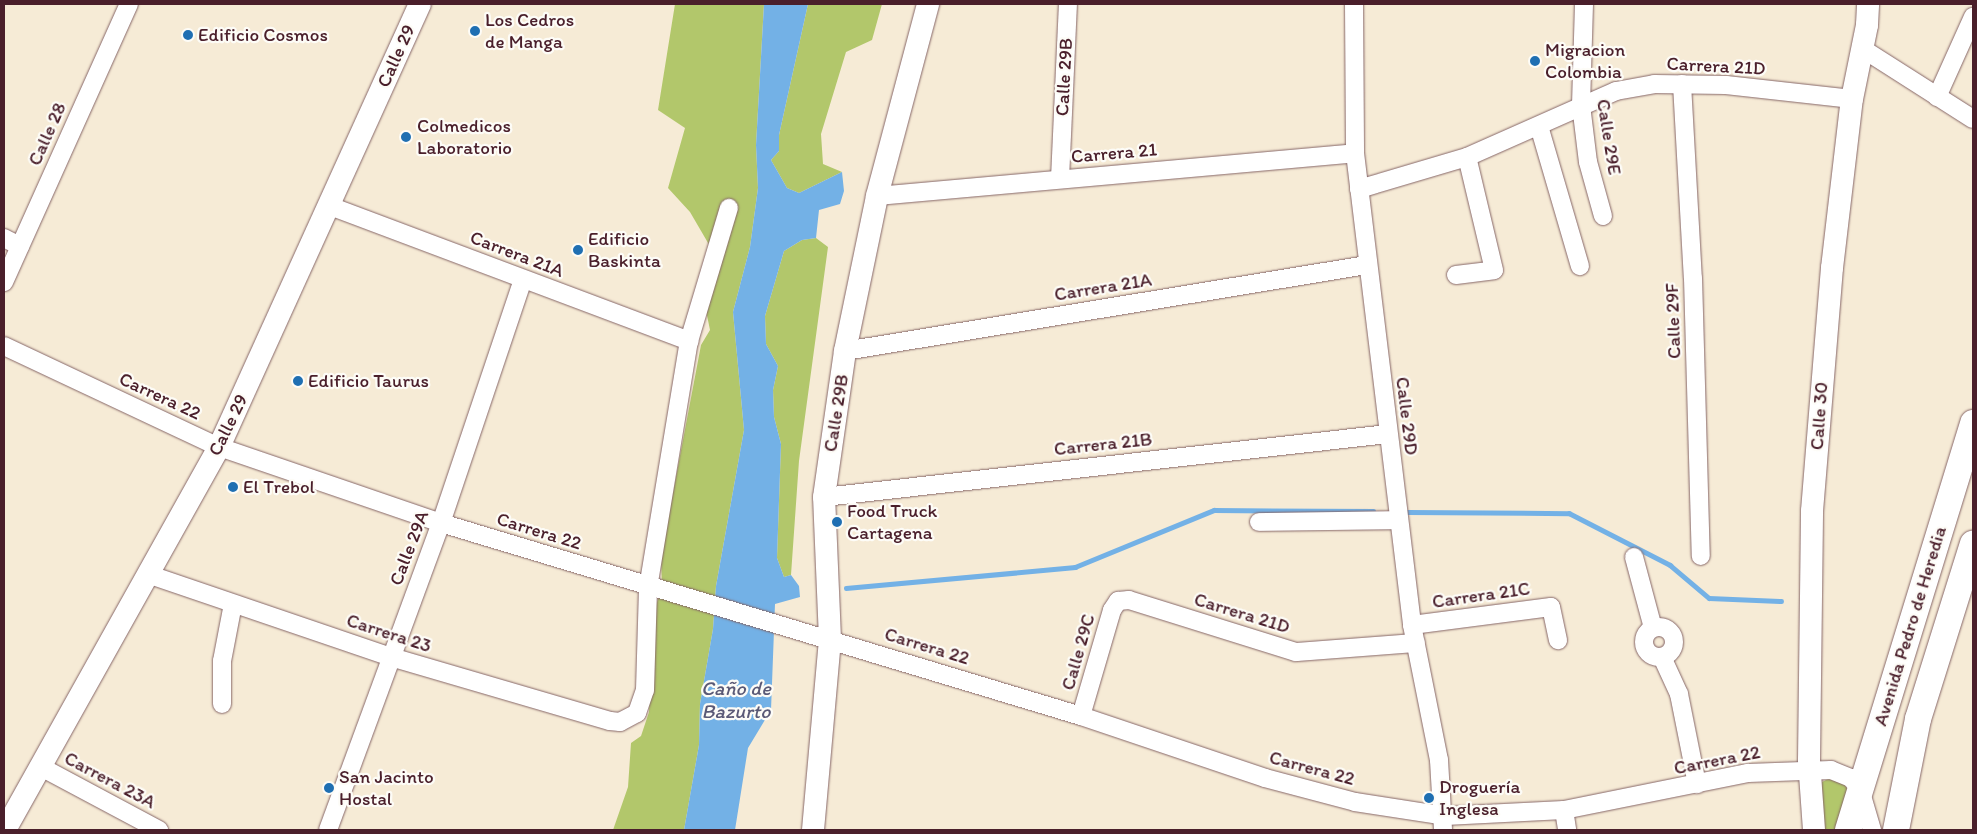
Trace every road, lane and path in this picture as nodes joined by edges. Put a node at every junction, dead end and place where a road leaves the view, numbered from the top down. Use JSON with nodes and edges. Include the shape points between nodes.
{"nodes":[{"id":1,"x":129,"y":4,"type":"edge"},
{"id":2,"x":420,"y":4,"type":"edge"},
{"id":3,"x":928,"y":4,"type":"edge"},
{"id":4,"x":1068,"y":4,"type":"edge"},
{"id":5,"x":1354,"y":4,"type":"edge"},
{"id":6,"x":1584,"y":4,"type":"edge"},
{"id":7,"x":1868,"y":4,"type":"edge"},
{"id":8,"x":1973,"y":18,"type":"edge"},
{"id":9,"x":1863,"y":49,"type":"junction"},
{"id":10,"x":1682,"y":84,"type":"junction"},
{"id":11,"x":1938,"y":96,"type":"junction"},
{"id":12,"x":1852,"y":100,"type":"junction"},
{"id":13,"x":1581,"y":105,"type":"junction"},
{"id":14,"x":1973,"y":120,"type":"edge"},
{"id":15,"x":1540,"y":126,"type":"junction"},
{"id":16,"x":1355,"y":153,"type":"junction"},
{"id":17,"x":1467,"y":157,"type":"junction"},
{"id":18,"x":1060,"y":180,"type":"junction"},
{"id":19,"x":1359,"y":189,"type":"junction"},
{"id":20,"x":877,"y":196,"type":"junction"},
{"id":21,"x":330,"y":206,"type":"junction"},
{"id":22,"x":729,"y":208,"type":"dead end"},
{"id":23,"x":1603,"y":216,"type":"dead end"},
{"id":24,"x":4,"y":238,"type":"edge"},
{"id":25,"x":20,"y":246,"type":"junction"},
{"id":26,"x":1367,"y":265,"type":"junction"},
{"id":27,"x":1580,"y":266,"type":"dead end"},
{"id":28,"x":1456,"y":275,"type":"dead end"},
{"id":29,"x":523,"y":279,"type":"junction"},
{"id":30,"x":4,"y":282,"type":"edge"},
{"id":31,"x":689,"y":341,"type":"junction"},
{"id":32,"x":4,"y":346,"type":"edge"},
{"id":33,"x":846,"y":351,"type":"junction"},
{"id":34,"x":1973,"y":422,"type":"edge"},
{"id":35,"x":1388,"y":434,"type":"junction"},
{"id":36,"x":219,"y":447,"type":"junction"},
{"id":37,"x":824,"y":497,"type":"junction"},
{"id":38,"x":1399,"y":520,"type":"junction"},
{"id":39,"x":1259,"y":522,"type":"dead end"},
{"id":40,"x":441,"y":523,"type":"junction"},
{"id":41,"x":1973,"y":543,"type":"edge"},
{"id":42,"x":1701,"y":556,"type":"dead end"},
{"id":43,"x":1634,"y":557,"type":"dead end"},
{"id":44,"x":147,"y":574,"type":"junction"},
{"id":45,"x":655,"y":589,"type":"junction"},
{"id":46,"x":1118,"y":601,"type":"joint"},
{"id":47,"x":233,"y":604,"type":"junction"},
{"id":48,"x":1412,"y":625,"type":"junction"},
{"id":49,"x":830,"y":638,"type":"junction"},
{"id":50,"x":1558,"y":640,"type":"dead end"},
{"id":51,"x":1416,"y":643,"type":"junction"},
{"id":52,"x":391,"y":657,"type":"junction"},
{"id":53,"x":222,"y":704,"type":"dead end"},
{"id":54,"x":1081,"y":716,"type":"junction"},
{"id":55,"x":42,"y":767,"type":"junction"},
{"id":56,"x":1809,"y":769,"type":"junction"},
{"id":57,"x":1697,"y":784,"type":"junction"},
{"id":58,"x":1860,"y":790,"type":"junction"},
{"id":59,"x":1564,"y":810,"type":"junction"},
{"id":60,"x":1444,"y":823,"type":"edge"},
{"id":61,"x":9,"y":829,"type":"edge"},
{"id":62,"x":159,"y":830,"type":"edge"},
{"id":63,"x":328,"y":830,"type":"edge"},
{"id":64,"x":813,"y":830,"type":"edge"},
{"id":65,"x":1567,"y":830,"type":"edge"},
{"id":66,"x":1814,"y":830,"type":"edge"},
{"id":67,"x":1848,"y":830,"type":"edge"},
{"id":68,"x":1872,"y":830,"type":"edge"},
{"id":69,"x":1896,"y":830,"type":"edge"}],
"edges":[{"from":1,"to":25,"type":"street","name":"Calle 28"},
{"from":2,"to":21,"type":"main road","name":"Calle 29"},
{"from":3,"to":20,"type":"main road","name":"Calle 29B"},
{"from":4,"to":18,"type":"street","name":"Calle 29B"},
{"from":5,"to":16,"type":"street","name":"Calle 29D"},
{"from":6,"to":13,"type":"street","name":"Calle 29E"},
{"from":7,"to":9,"type":"main road","name":"Calle 30"},
{"from":8,"to":11,"type":"street"},
{"from":9,"to":11,"type":"street"},
{"from":9,"to":12,"type":"main road","name":"Calle 30"},
{"from":10,"to":12,"type":"street","name":"Carrera 21D"},
{"from":10,"to":13,"type":"street","name":"Carrera 21D","via":[[1654,84],[1616,91]]},
{"from":10,"to":42,"type":"street","name":"Calle 29F","via":[[1693,278]]},
{"from":11,"to":14,"type":"street"},
{"from":12,"to":56,"type":"main road","name":"Calle 30","via":[[1832,268],[1812,511]]},
{"from":13,"to":15,"type":"street"},
{"from":13,"to":23,"type":"street","name":"Calle 29E","via":[[1588,162]]},
{"from":15,"to":17,"type":"street"},
{"from":15,"to":27,"type":"street"},
{"from":16,"to":18,"type":"street","name":"Carrera 21"},
{"from":16,"to":19,"type":"street","name":"Calle 29D"},
{"from":17,"to":19,"type":"street"},
{"from":17,"to":28,"type":"street","via":[[1494,270]]},
{"from":18,"to":20,"type":"street","name":"Carrera 21"},
{"from":19,"to":26,"type":"street","name":"Calle 29D"},
{"from":20,"to":33,"type":"main road","name":"Calle 29B"},
{"from":21,"to":29,"type":"street","name":"Carrera 21A"},
{"from":21,"to":36,"type":"main road","name":"Calle 29"},
{"from":22,"to":31,"type":"street"},
{"from":24,"to":25,"type":"street"},
{"from":25,"to":30,"type":"street","name":"Calle 28"},
{"from":26,"to":33,"type":"street","name":"Carrera 21A"},
{"from":26,"to":35,"type":"street","name":"Calle 29D"},
{"from":29,"to":31,"type":"street","name":"Carrera 21A"},
{"from":29,"to":40,"type":"street","name":"Calle 29A"},
{"from":31,"to":45,"type":"street"},
{"from":32,"to":36,"type":"street","name":"Carrera 22"},
{"from":33,"to":37,"type":"main road","name":"Calle 29B"},
{"from":34,"to":58,"type":"highway","name":"Avenida Pedro de Heredia"},
{"from":35,"to":37,"type":"street","name":"Carrera 21B"},
{"from":35,"to":38,"type":"street","name":"Calle 29D"},
{"from":36,"to":40,"type":"street","name":"Carrera 22"},
{"from":36,"to":44,"type":"main road","name":"Calle 29"},
{"from":37,"to":49,"type":"main road","name":"Calle 29B"},
{"from":38,"to":39,"type":"street"},
{"from":38,"to":48,"type":"street","name":"Calle 29D"},
{"from":40,"to":45,"type":"street","name":"Carrera 22"},
{"from":40,"to":52,"type":"street","name":"Calle 29A"},
{"from":41,"to":69,"type":"highway","name":"Avenida Pedro de Heredia","via":[[1918,719]]},
{"from":43,"to":57,"type":"street","via":[[1653,628],[1644,639],[1645,646],[1648,652],[1662,657],[1679,694]]},
{"from":44,"to":47,"type":"street","name":"Carrera 23"},
{"from":44,"to":55,"type":"main road","name":"Calle 29"},
{"from":45,"to":49,"type":"street","name":"Carrera 22"},
{"from":45,"to":52,"type":"street","name":"Carrera 23","via":[[645,690],[637,713],[620,722]]},
{"from":46,"to":51,"type":"street","name":"Carrera 21D","via":[[1129,600],[1296,652]]},
{"from":46,"to":54,"type":"street","name":"Calle 29C","via":[[1112,610]]},
{"from":47,"to":52,"type":"street","name":"Carrera 23"},
{"from":47,"to":53,"type":"street","via":[[222,661]]},
{"from":48,"to":50,"type":"street","name":"Carrera 21C","via":[[1551,607]]},
{"from":48,"to":51,"type":"street","name":"Calle 29D"},
{"from":49,"to":54,"type":"street","name":"Carrera 22"},
{"from":49,"to":64,"type":"main road","name":"Calle 29B"},
{"from":51,"to":60,"type":"street","name":"Calle 29D","via":[[1439,760]]},
{"from":52,"to":63,"type":"street","name":"Calle 29A"},
{"from":54,"to":60,"type":"street","name":"Carrera 22","via":[[1265,778]]},
{"from":55,"to":61,"type":"main road","name":"Calle 29"},
{"from":55,"to":62,"type":"street","name":"Carrera 23A"},
{"from":56,"to":57,"type":"street","name":"Carrera 22","via":[[1748,773]]},
{"from":56,"to":58,"type":"street","name":"Carrera 22","via":[[1836,771],[1851,778]]},
{"from":56,"to":66,"type":"main road","name":"Calle 30"},
{"from":57,"to":59,"type":"street","name":"Carrera 22"},
{"from":58,"to":67,"type":"highway","name":"Avenida Pedro de Heredia"},
{"from":58,"to":68,"type":"street"},
{"from":59,"to":60,"type":"street","name":"Carrera 22"},
{"from":59,"to":65,"type":"street"}]}
